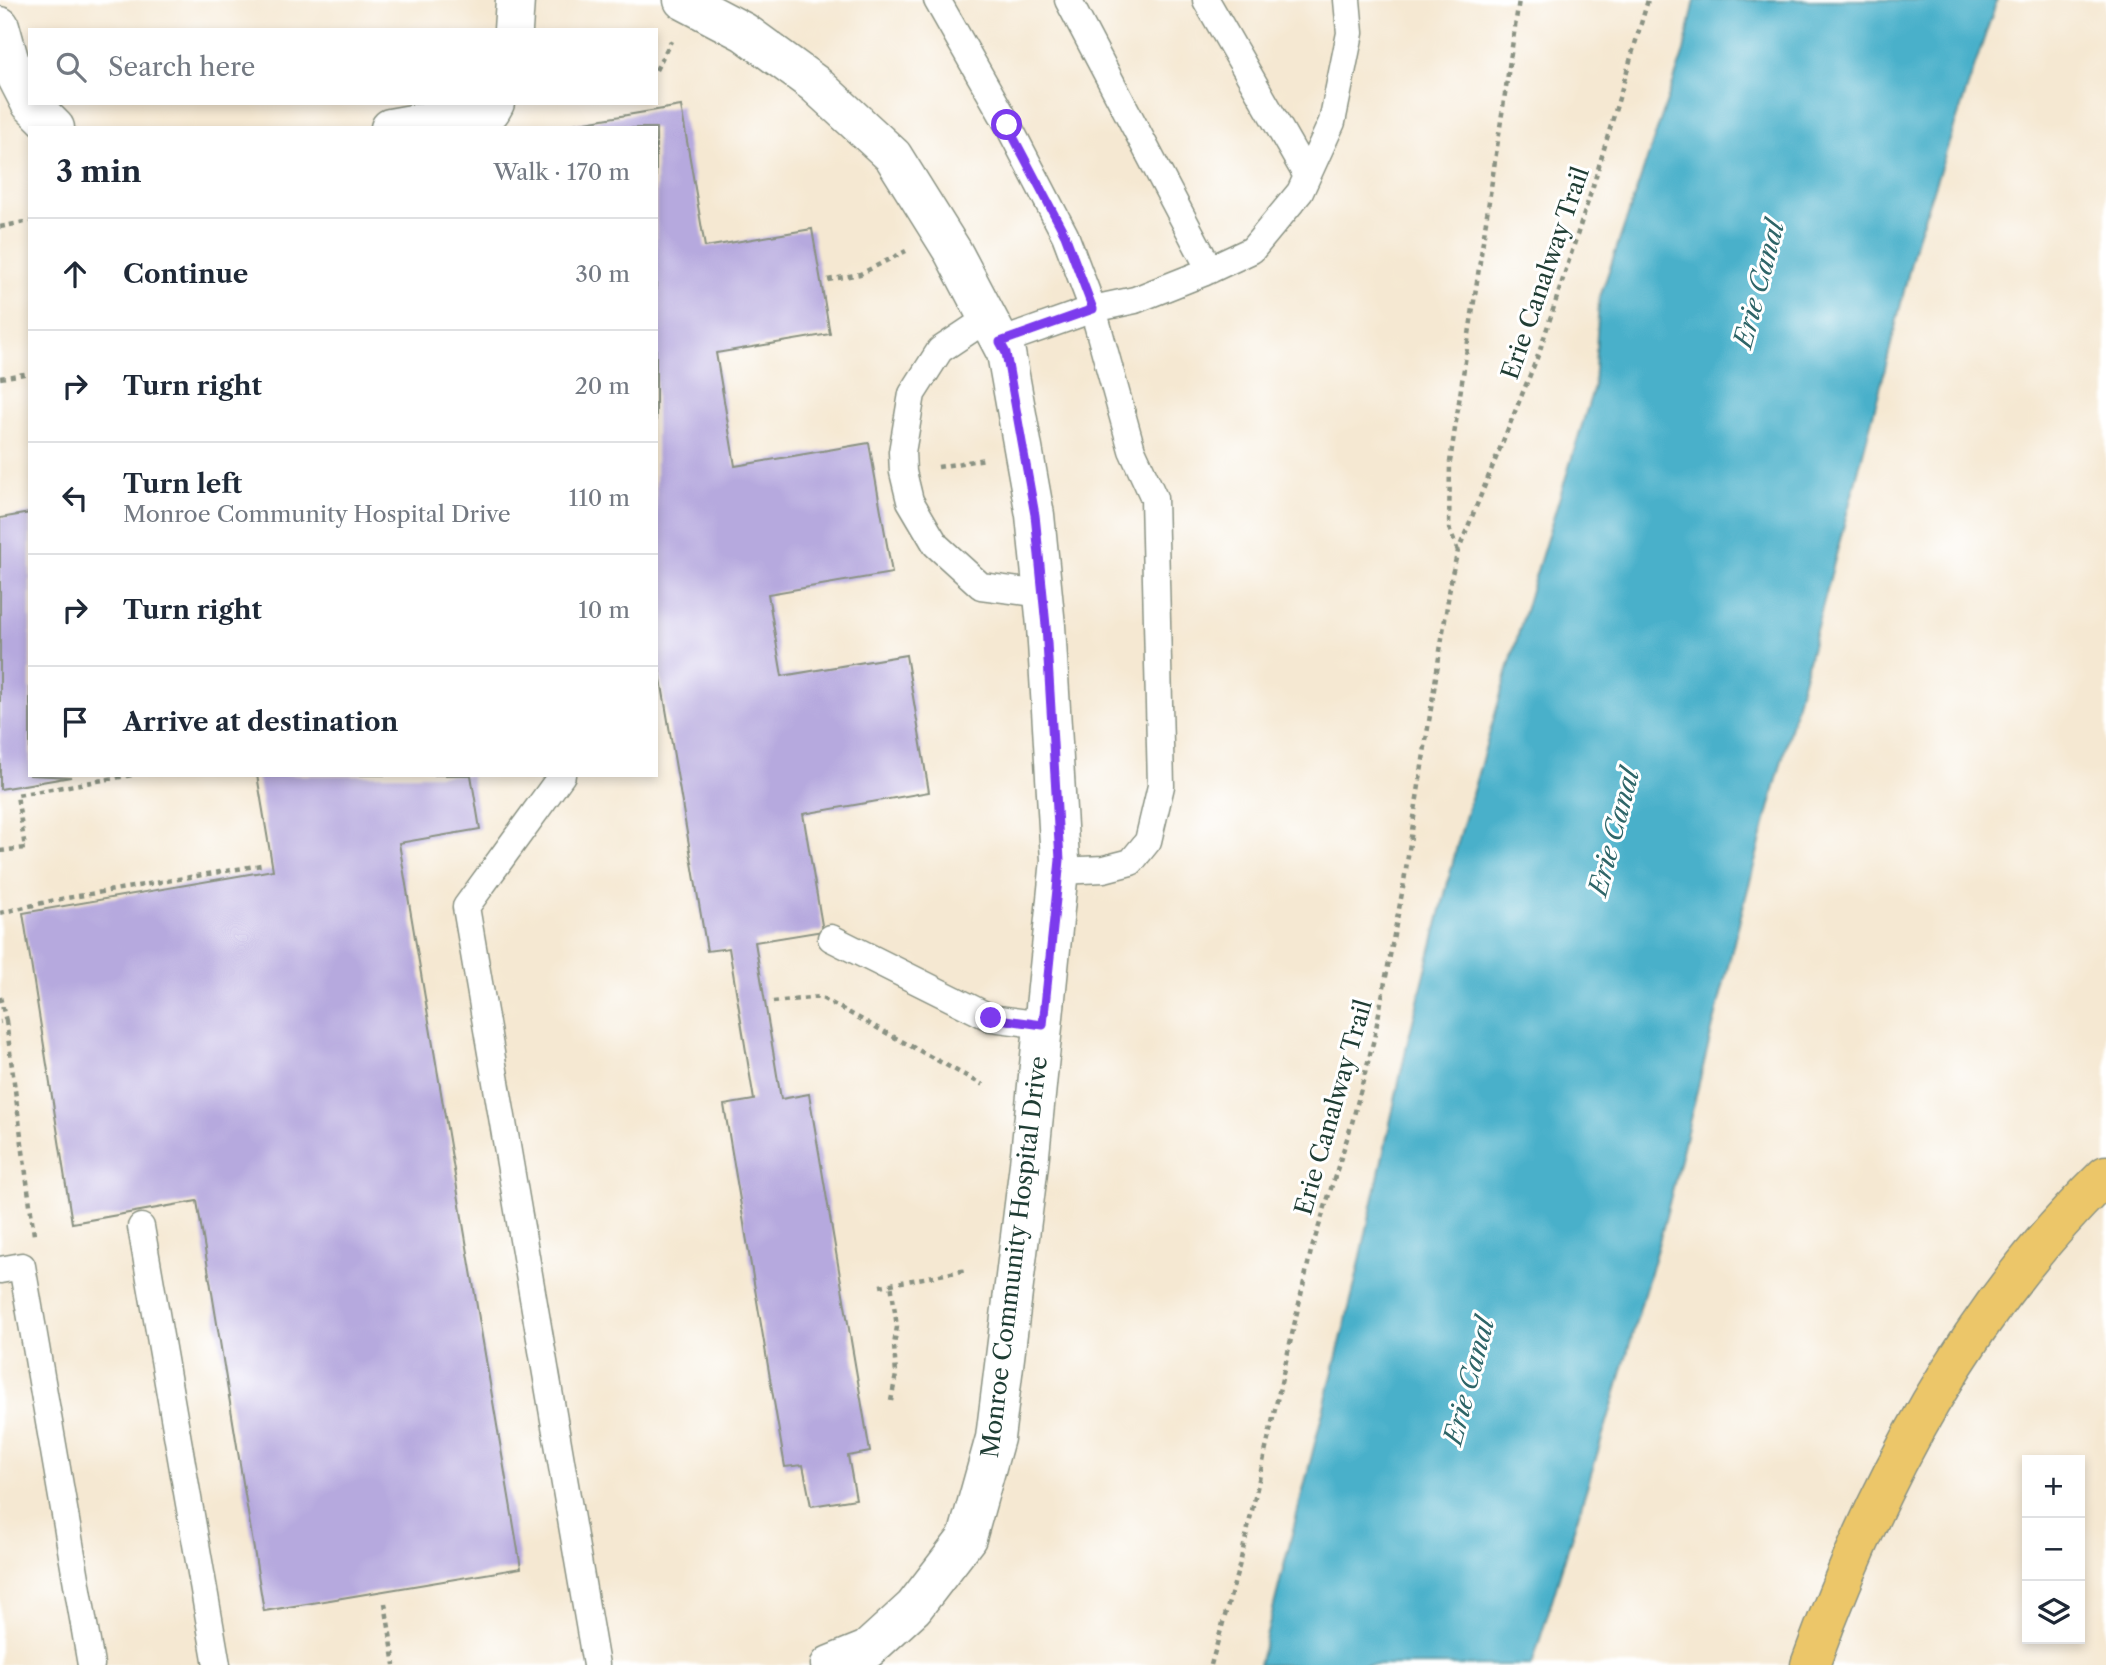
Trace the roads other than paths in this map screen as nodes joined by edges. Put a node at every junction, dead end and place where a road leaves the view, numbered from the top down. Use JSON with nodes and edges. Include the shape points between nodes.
{"nodes":[{"id":1,"x":515,"y":0,"type":"edge"},
{"id":2,"x":683,"y":0,"type":"edge"},
{"id":3,"x":937,"y":0,"type":"edge"},
{"id":4,"x":1068,"y":0,"type":"edge"},
{"id":5,"x":1206,"y":0,"type":"edge"},
{"id":6,"x":1347,"y":0,"type":"edge"},
{"id":7,"x":0,"y":26,"type":"edge"},
{"id":8,"x":513,"y":28,"type":"edge"},
{"id":9,"x":28,"y":99,"type":"edge"},
{"id":10,"x":32,"y":105,"type":"edge"},
{"id":11,"x":494,"y":105,"type":"edge"},
{"id":12,"x":53,"y":126,"type":"edge"},
{"id":13,"x":401,"y":126,"type":"edge"},
{"id":14,"x":1307,"y":176,"type":"junction"},
{"id":15,"x":1210,"y":270,"type":"junction"},
{"id":16,"x":1093,"y":309,"type":"junction"},
{"id":17,"x":994,"y":330,"type":"junction"},
{"id":18,"x":1043,"y":594,"type":"junction"},
{"id":19,"x":561,"y":777,"type":"edge"},
{"id":20,"x":1059,"y":871,"type":"junction"},
{"id":21,"x":831,"y":938,"type":"dead end"},
{"id":22,"x":1043,"y":1025,"type":"junction"},
{"id":23,"x":2106,"y":1175,"type":"edge"},
{"id":24,"x":141,"y":1227,"type":"dead end"},
{"id":25,"x":11,"y":1268,"type":"edge"},
{"id":26,"x":91,"y":1665,"type":"edge"},
{"id":27,"x":217,"y":1665,"type":"edge"},
{"id":28,"x":596,"y":1665,"type":"edge"},
{"id":29,"x":830,"y":1665,"type":"edge"},
{"id":30,"x":1810,"y":1665,"type":"edge"}],
"edges":[{"from":1,"to":8,"type":"street"},
{"from":2,"to":17,"type":"street","name":"Monroe Community Hospital Drive","via":[[744,32],[815,84],[893,156],[953,252]]},
{"from":3,"to":16,"type":"lane","via":[[1065,235]]},
{"from":4,"to":15,"type":"lane"},
{"from":5,"to":14,"type":"lane"},
{"from":6,"to":14,"type":"lane","via":[[1350,33],[1332,122]]},
{"from":7,"to":9,"type":"street","via":[[11,66]]},
{"from":10,"to":12,"type":"street"},
{"from":11,"to":13,"type":"street","via":[[491,110]]},
{"from":14,"to":15,"type":"lane","via":[[1300,192],[1252,250]]},
{"from":15,"to":16,"type":"lane","via":[[1135,300]]},
{"from":16,"to":17,"type":"lane"},
{"from":16,"to":20,"type":"lane","via":[[1132,450],[1154,498],[1161,786],[1148,841],[1130,862],[1104,869]]},
{"from":17,"to":18,"type":"street","name":"Monroe Community Hospital Drive","via":[[1006,353],[1035,515]]},
{"from":17,"to":18,"type":"lane","via":[[940,350],[912,394],[903,472],[910,501],[936,545],[981,586]]},
{"from":18,"to":20,"type":"street","name":"Monroe Community Hospital Drive"},
{"from":19,"to":28,"type":"lane","via":[[466,907]]},
{"from":20,"to":22,"type":"street","name":"Monroe Community Hospital Drive"},
{"from":21,"to":22,"type":"lane","via":[[991,1018]]},
{"from":22,"to":29,"type":"street","name":"Monroe Community Hospital Drive","via":[[995,1438],[967,1538],[914,1607],[867,1650]]},
{"from":23,"to":30,"type":"highway","via":[[2005,1288],[1938,1388],[1852,1558]]},
{"from":24,"to":27,"type":"lane"},
{"from":25,"to":26,"type":"lane"}]}
